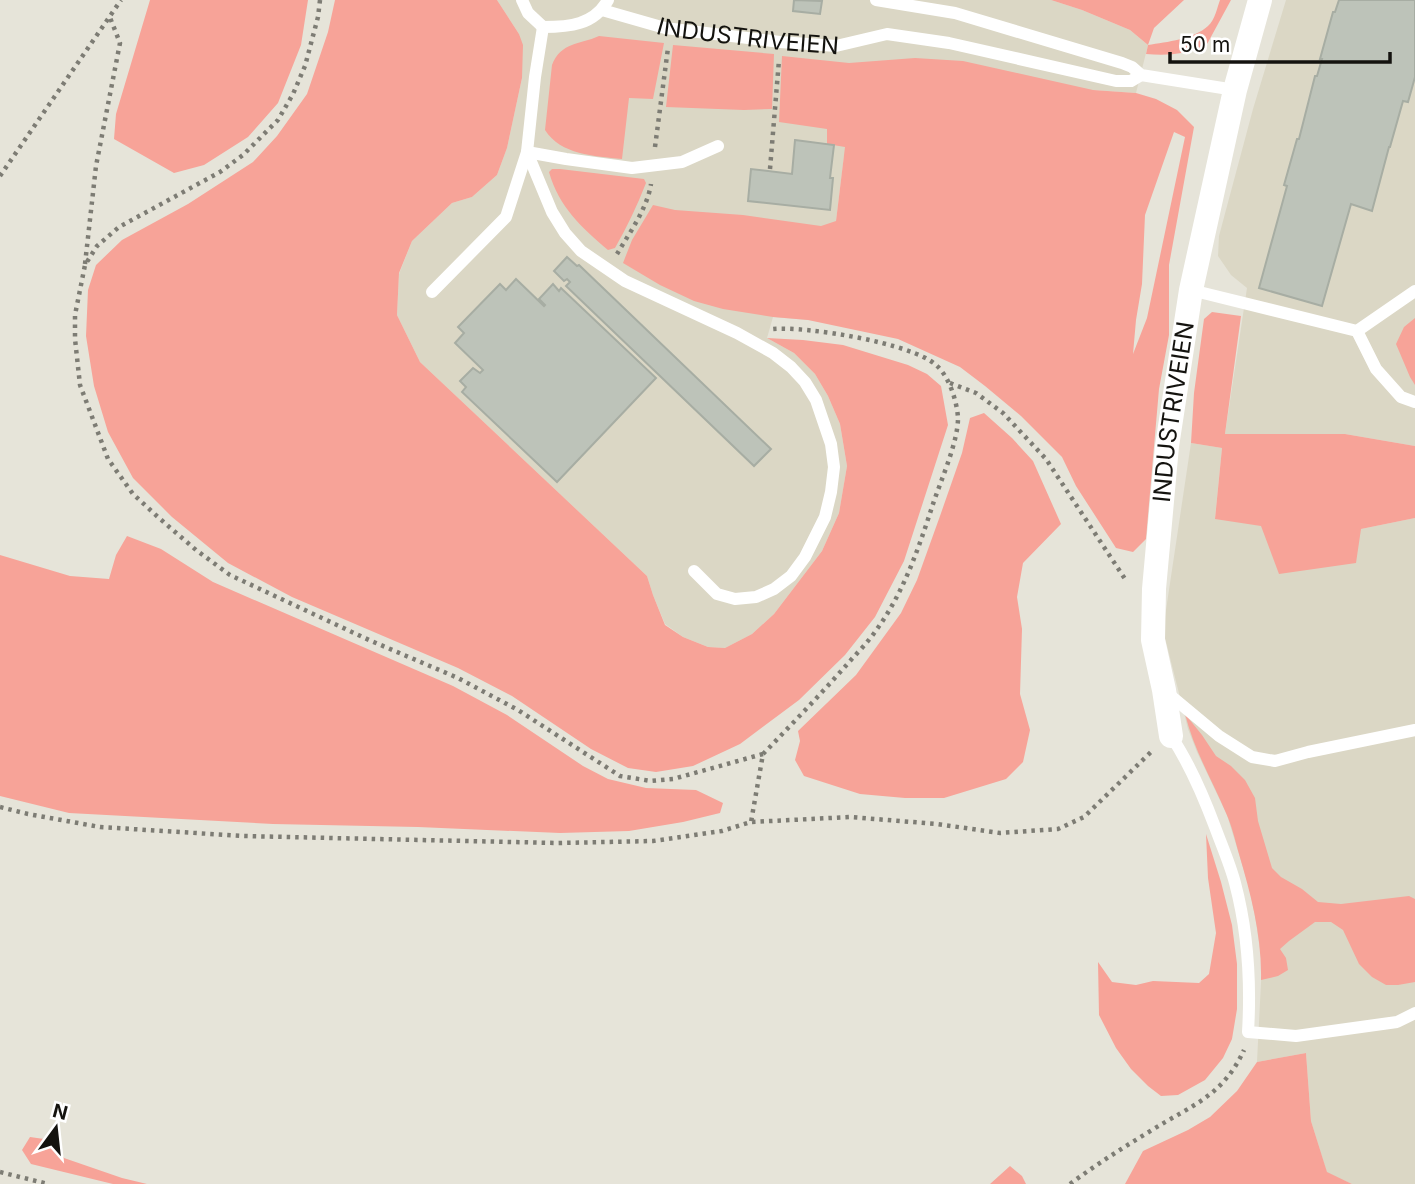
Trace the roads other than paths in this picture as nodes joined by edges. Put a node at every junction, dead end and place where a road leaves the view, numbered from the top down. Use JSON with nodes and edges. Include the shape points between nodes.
{"nodes":[{"id":1,"x":522,"y":0,"type":"edge"},
{"id":2,"x":876,"y":0,"type":"edge"},
{"id":3,"x":1260,"y":0,"type":"edge"},
{"id":4,"x":605,"y":5,"type":"edge"},
{"id":5,"x":543,"y":27,"type":"junction"},
{"id":6,"x":1141,"y":75,"type":"junction"},
{"id":7,"x":1235,"y":90,"type":"junction"},
{"id":8,"x":718,"y":146,"type":"dead end"},
{"id":9,"x":527,"y":152,"type":"junction"},
{"id":10,"x":1191,"y":290,"type":"junction"},
{"id":11,"x":1415,"y":291,"type":"edge"},
{"id":12,"x":432,"y":292,"type":"dead end"},
{"id":13,"x":1357,"y":331,"type":"junction"},
{"id":14,"x":1415,"y":402,"type":"edge"},
{"id":15,"x":694,"y":571,"type":"dead end"},
{"id":16,"x":1164,"y":690,"type":"junction"},
{"id":17,"x":1415,"y":730,"type":"edge"},
{"id":18,"x":1171,"y":736,"type":"joint"},
{"id":19,"x":1415,"y":1013,"type":"edge"}],
"edges":[{"from":1,"to":5,"type":"lane"},
{"from":2,"to":6,"type":"lane","name":"INDUSTRIVEIEN","via":[[954,13],[1122,62]]},
{"from":3,"to":7,"type":"street","name":"INDUSTRIVEIEN"},
{"from":4,"to":5,"type":"lane","via":[[586,21]]},
{"from":4,"to":6,"type":"lane","name":"INDUSTRIVEIEN","via":[[665,28],[836,46],[887,34],[949,43],[1116,81]]},
{"from":5,"to":9,"type":"lane"},
{"from":6,"to":7,"type":"lane","name":"INDUSTRIVEIEN"},
{"from":7,"to":10,"type":"street","name":"INDUSTRIVEIEN"},
{"from":8,"to":9,"type":"lane","via":[[682,162],[632,168]]},
{"from":9,"to":12,"type":"lane","via":[[506,217]]},
{"from":9,"to":15,"type":"lane","via":[[552,212],[581,251],[625,281],[773,353],[805,382],[816,400],[834,467],[825,517],[805,557],[791,576],[756,597],[735,599],[716,594]]},
{"from":10,"to":13,"type":"lane"},
{"from":10,"to":16,"type":"street","name":"INDUSTRIVEIEN","via":[[1167,446],[1154,589],[1153,640]]},
{"from":11,"to":13,"type":"lane"},
{"from":13,"to":14,"type":"lane","via":[[1376,369],[1401,397]]},
{"from":16,"to":17,"type":"lane","via":[[1219,736],[1252,757],[1275,761]]},
{"from":16,"to":18,"type":"street","name":"INDUSTRIVEIEN"},
{"from":18,"to":19,"type":"lane","via":[[1205,800],[1235,882],[1247,945],[1248,1032],[1296,1035],[1397,1022]]}]}
